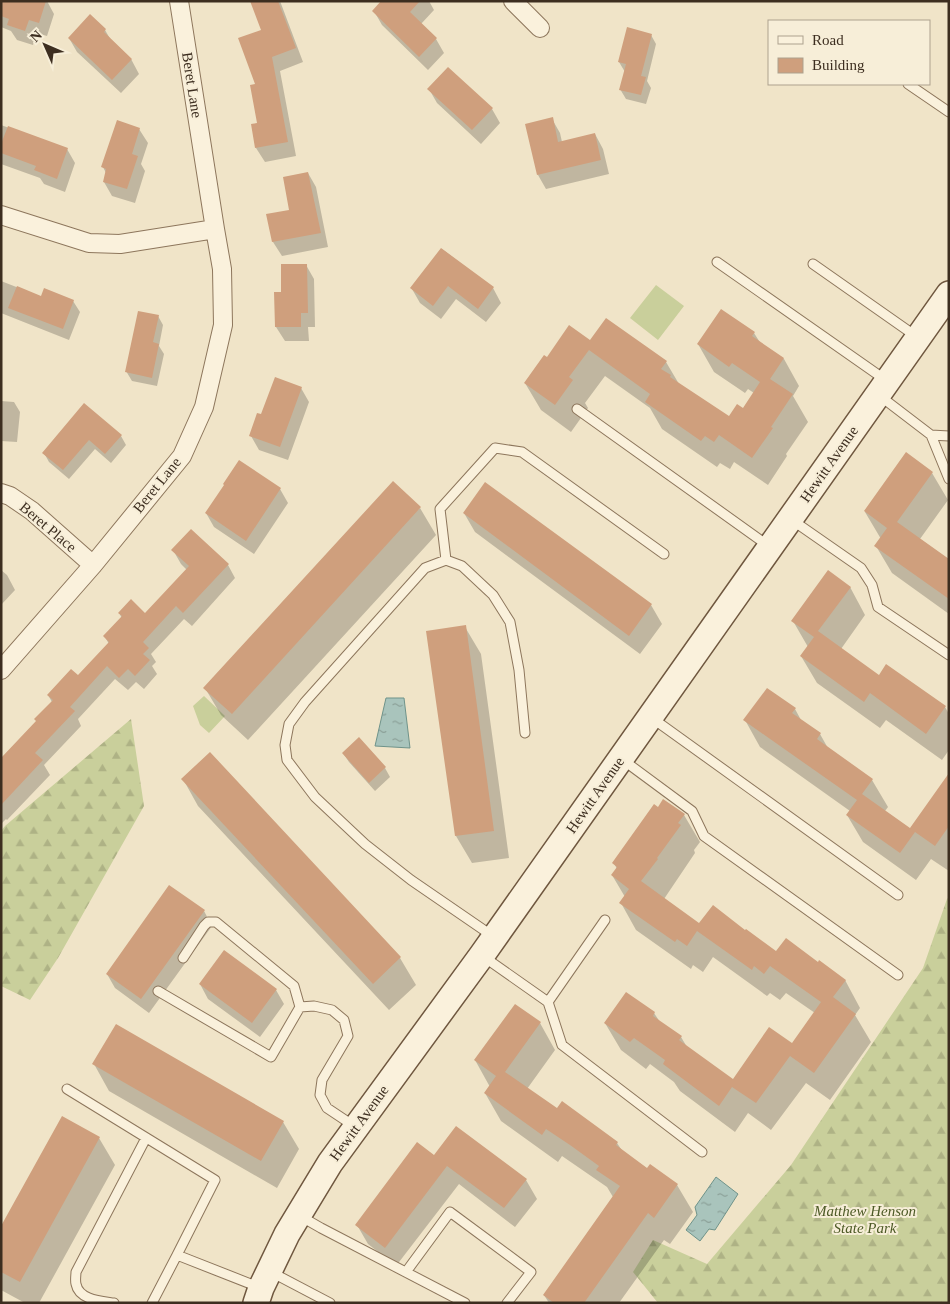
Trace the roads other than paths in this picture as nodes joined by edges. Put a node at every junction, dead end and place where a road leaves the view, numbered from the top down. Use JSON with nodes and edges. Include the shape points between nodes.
{"nodes":[{"id":1,"x":179,"y":1,"type":"edge"},
{"id":2,"x":514,"y":1,"type":"edge"},
{"id":3,"x":540,"y":28,"type":"dead end"},
{"id":4,"x":909,"y":85,"type":"edge"},
{"id":5,"x":949,"y":112,"type":"edge"},
{"id":6,"x":1,"y":215,"type":"edge"},
{"id":7,"x":215,"y":229,"type":"junction"},
{"id":8,"x":717,"y":262,"type":"dead end"},
{"id":9,"x":812,"y":264,"type":"dead end"},
{"id":10,"x":949,"y":294,"type":"edge"},
{"id":11,"x":918,"y":338,"type":"junction"},
{"id":12,"x":883,"y":388,"type":"junction"},
{"id":13,"x":577,"y":409,"type":"dead end"},
{"id":14,"x":931,"y":435,"type":"junction"},
{"id":15,"x":949,"y":436,"type":"edge"},
{"id":16,"x":949,"y":479,"type":"edge"},
{"id":17,"x":1,"y":493,"type":"edge"},
{"id":18,"x":790,"y":519,"type":"junction"},
{"id":19,"x":770,"y":547,"type":"junction"},
{"id":20,"x":664,"y":554,"type":"dead end"},
{"id":21,"x":446,"y":560,"type":"junction"},
{"id":22,"x":93,"y":565,"type":"junction"},
{"id":23,"x":949,"y":655,"type":"edge"},
{"id":24,"x":1,"y":670,"type":"edge"},
{"id":25,"x":650,"y":717,"type":"junction"},
{"id":26,"x":525,"y":733,"type":"dead end"},
{"id":27,"x":621,"y":758,"type":"junction"},
{"id":28,"x":898,"y":895,"type":"dead end"},
{"id":29,"x":605,"y":920,"type":"dead end"},
{"id":30,"x":488,"y":946,"type":"junction"},
{"id":31,"x":183,"y":958,"type":"dead end"},
{"id":32,"x":898,"y":976,"type":"dead end"},
{"id":33,"x":158,"y":991,"type":"dead end"},
{"id":34,"x":548,"y":1002,"type":"junction"},
{"id":35,"x":300,"y":1007,"type":"junction"},
{"id":36,"x":67,"y":1089,"type":"dead end"},
{"id":37,"x":355,"y":1128,"type":"junction"},
{"id":38,"x":146,"y":1138,"type":"junction"},
{"id":39,"x":702,"y":1152,"type":"dead end"},
{"id":40,"x":298,"y":1214,"type":"junction"},
{"id":41,"x":177,"y":1255,"type":"junction"},
{"id":42,"x":406,"y":1272,"type":"junction"},
{"id":43,"x":262,"y":1287,"type":"edge"},
{"id":44,"x":114,"y":1303,"type":"edge"},
{"id":45,"x":152,"y":1303,"type":"edge"},
{"id":46,"x":330,"y":1303,"type":"edge"},
{"id":47,"x":465,"y":1303,"type":"edge"},
{"id":48,"x":507,"y":1303,"type":"edge"}],
"edges":[{"from":1,"to":7,"type":"street","name":"Beret Lane"},
{"from":2,"to":3,"type":"street"},
{"from":4,"to":5,"type":"lane"},
{"from":6,"to":7,"type":"street","via":[[89,242],[120,244]]},
{"from":7,"to":22,"type":"street","name":"Beret Lane","via":[[222,269],[223,324],[204,407],[182,456]]},
{"from":8,"to":12,"type":"lane"},
{"from":9,"to":11,"type":"lane"},
{"from":10,"to":11,"type":"street","name":"Hewitt Avenue"},
{"from":11,"to":12,"type":"street","name":"Hewitt Avenue"},
{"from":12,"to":14,"type":"lane"},
{"from":12,"to":18,"type":"street","name":"Hewitt Avenue"},
{"from":13,"to":19,"type":"lane"},
{"from":14,"to":15,"type":"lane"},
{"from":14,"to":16,"type":"lane"},
{"from":17,"to":22,"type":"street","name":"Beret Place","via":[[32,511]]},
{"from":18,"to":19,"type":"street","name":"Hewitt Avenue"},
{"from":18,"to":23,"type":"lane","via":[[861,568],[872,585],[878,606]]},
{"from":19,"to":25,"type":"street","name":"Hewitt Avenue"},
{"from":20,"to":21,"type":"lane","via":[[522,452],[495,448],[440,509]]},
{"from":21,"to":26,"type":"lane","via":[[462,566],[493,595],[510,622]]},
{"from":21,"to":30,"type":"lane","via":[[426,568],[305,702],[289,724],[285,745],[287,760],[315,797],[365,844]]},
{"from":22,"to":24,"type":"street","name":"Beret Lane"},
{"from":25,"to":27,"type":"street","name":"Hewitt Avenue"},
{"from":25,"to":28,"type":"lane"},
{"from":27,"to":30,"type":"street","name":"Hewitt Avenue"},
{"from":27,"to":32,"type":"lane","via":[[692,812],[704,836]]},
{"from":29,"to":34,"type":"lane"},
{"from":30,"to":34,"type":"lane"},
{"from":30,"to":37,"type":"street","name":"Hewitt Avenue"},
{"from":31,"to":35,"type":"lane","via":[[204,926],[208,922],[216,922],[294,986]]},
{"from":33,"to":35,"type":"lane","via":[[271,1057]]},
{"from":34,"to":39,"type":"lane","via":[[562,1045]]},
{"from":35,"to":37,"type":"lane","via":[[332,1010],[344,1020],[348,1036],[322,1080],[320,1096],[327,1108]]},
{"from":36,"to":38,"type":"lane"},
{"from":37,"to":40,"type":"street","name":"Hewitt Avenue"},
{"from":38,"to":41,"type":"lane","via":[[215,1180]]},
{"from":38,"to":44,"type":"lane","via":[[76,1272],[76,1285],[81,1293],[93,1300]]},
{"from":40,"to":42,"type":"lane"},
{"from":40,"to":43,"type":"street","name":"Hewitt Avenue"},
{"from":41,"to":43,"type":"lane"},
{"from":41,"to":45,"type":"lane"},
{"from":42,"to":47,"type":"lane"},
{"from":42,"to":48,"type":"lane","via":[[450,1212],[530,1272]]},
{"from":43,"to":46,"type":"lane"}]}
